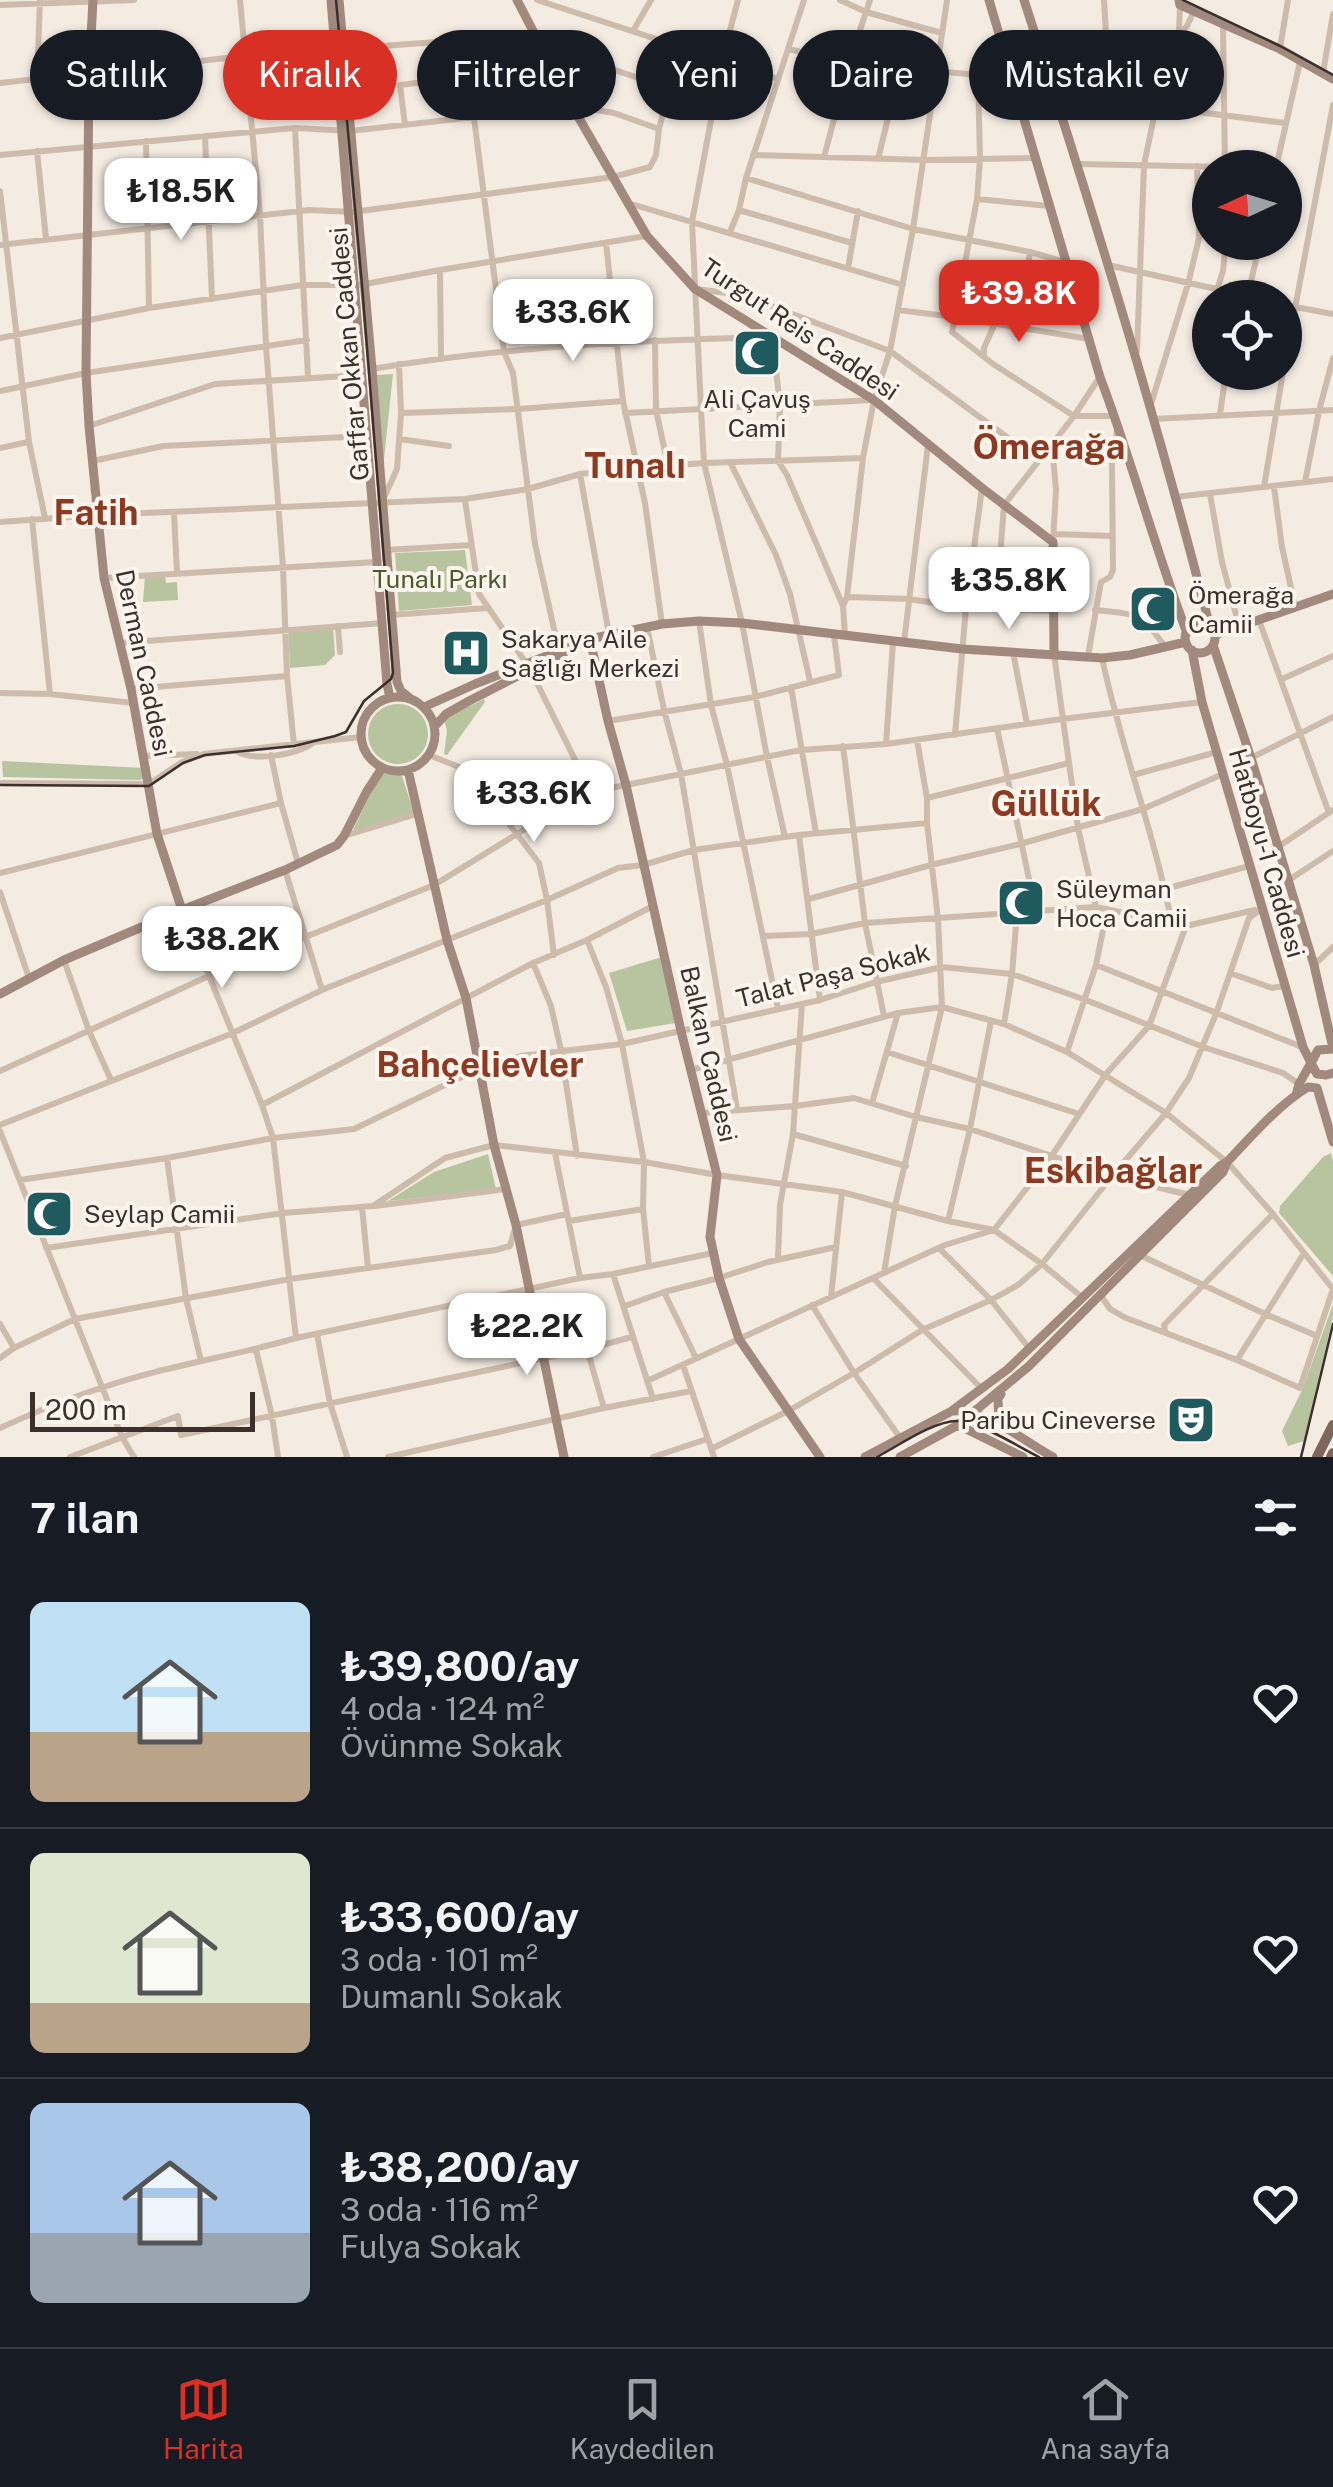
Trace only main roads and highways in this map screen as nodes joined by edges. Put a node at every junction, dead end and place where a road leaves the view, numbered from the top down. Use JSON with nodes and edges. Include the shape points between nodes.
{"nodes":[{"id":1,"x":330,"y":0,"type":"edge"},
{"id":2,"x":339,"y":0,"type":"edge"},
{"id":3,"x":517,"y":0,"type":"edge"},
{"id":4,"x":989,"y":0,"type":"edge"},
{"id":5,"x":1024,"y":0,"type":"edge"},
{"id":6,"x":1168,"y":0,"type":"edge"},
{"id":7,"x":94,"y":1,"type":"edge"},
{"id":8,"x":1181,"y":2,"type":"edge"},
{"id":9,"x":1194,"y":6,"type":"edge"},
{"id":10,"x":335,"y":30,"type":"edge"},
{"id":11,"x":338,"y":30,"type":"edge"},
{"id":12,"x":1328,"y":77,"type":"edge"},
{"id":13,"x":345,"y":120,"type":"edge"},
{"id":14,"x":368,"y":372,"type":"junction"},
{"id":15,"x":377,"y":504,"type":"junction"},
{"id":16,"x":1333,"y":594,"type":"edge"},
{"id":17,"x":387,"y":619,"type":"junction"},
{"id":18,"x":1213,"y":636,"type":"junction"},
{"id":19,"x":590,"y":639,"type":"junction"},
{"id":20,"x":1188,"y":642,"type":"junction"},
{"id":21,"x":1054,"y":654,"type":"junction"},
{"id":22,"x":528,"y":666,"type":"junction"},
{"id":23,"x":390,"y":698,"type":"junction"},
{"id":24,"x":411,"y":699,"type":"junction"},
{"id":25,"x":424,"y":707,"type":"junction"},
{"id":26,"x":434,"y":726,"type":"junction"},
{"id":27,"x":382,"y":768,"type":"junction"},
{"id":28,"x":408,"y":770,"type":"junction"},
{"id":29,"x":182,"y":910,"type":"junction"},
{"id":30,"x":0,"y":994,"type":"edge"},
{"id":31,"x":1333,"y":1049,"type":"edge"},
{"id":32,"x":1333,"y":1073,"type":"edge"},
{"id":33,"x":1310,"y":1080,"type":"junction"},
{"id":34,"x":1333,"y":1142,"type":"edge"},
{"id":35,"x":1227,"y":1162,"type":"junction"},
{"id":36,"x":1005,"y":1386,"type":"junction"},
{"id":37,"x":955,"y":1409,"type":"junction"},
{"id":38,"x":973,"y":1413,"type":"junction"},
{"id":39,"x":958,"y":1425,"type":"junction"},
{"id":40,"x":999,"y":1425,"type":"junction"},
{"id":41,"x":1333,"y":1425,"type":"edge"},
{"id":42,"x":918,"y":1453,"type":"edge"},
{"id":43,"x":1005,"y":1453,"type":"edge"},
{"id":44,"x":564,"y":1457,"type":"edge"},
{"id":45,"x":820,"y":1457,"type":"edge"},
{"id":46,"x":866,"y":1457,"type":"edge"},
{"id":47,"x":900,"y":1457,"type":"edge"},
{"id":48,"x":1023,"y":1457,"type":"edge"},
{"id":49,"x":1053,"y":1457,"type":"edge"},
{"id":50,"x":1317,"y":1457,"type":"edge"}],
"edges":[{"from":1,"to":10,"type":"main road","name":"Gaffar Okkan Caddesi"},
{"from":2,"to":11,"type":"main road","name":"Gaffar Okkan Caddesi"},
{"from":3,"to":21,"type":"main road","name":"Turgut Reis Caddesi","via":[[648,236],[695,289],[874,400],[1054,538]]},
{"from":4,"to":20,"type":"main road","name":"Hatboyu-1 Caddesi","via":[[1088,340]]},
{"from":5,"to":18,"type":"main road","via":[[1108,264]]},
{"from":6,"to":8,"type":"main road"},
{"from":7,"to":29,"type":"main road","name":"Derman Caddesi","via":[[89,426],[104,578],[157,834]]},
{"from":8,"to":9,"type":"main road"},
{"from":9,"to":12,"type":"main road"},
{"from":13,"to":14,"type":"main road","name":"Gaffar Okkan Caddesi"},
{"from":14,"to":15,"type":"main road","name":"Gaffar Okkan Caddesi"},
{"from":14,"to":15,"type":"main road","name":"Gaffar Okkan Caddesi"},
{"from":15,"to":17,"type":"main road","name":"Gaffar Okkan Caddesi"},
{"from":15,"to":17,"type":"main road","name":"Gaffar Okkan Caddesi"},
{"from":16,"to":18,"type":"main road"},
{"from":17,"to":23,"type":"main road","name":"Gaffar Okkan Caddesi"},
{"from":17,"to":24,"type":"main road","name":"Gaffar Okkan Caddesi","via":[[397,682]]},
{"from":18,"to":20,"type":"main road","via":[[1202,653]]},
{"from":18,"to":20,"type":"main road","via":[[1197,624]]},
{"from":18,"to":31,"type":"main road","via":[[1314,965]]},
{"from":19,"to":21,"type":"main road","via":[[662,624],[742,623]]},
{"from":19,"to":22,"type":"main road"},
{"from":19,"to":22,"type":"main road"},
{"from":19,"to":45,"type":"main road","name":"Balkan Caddesi","via":[[718,1175],[710,1237],[719,1278],[740,1339]]},
{"from":20,"to":21,"type":"main road","via":[[1102,658]]},
{"from":20,"to":33,"type":"main road","name":"Hatboyu-1 Caddesi"},
{"from":22,"to":25,"type":"main road"},
{"from":22,"to":26,"type":"main road"},
{"from":23,"to":24,"type":"main road"},
{"from":23,"to":27,"type":"main road","via":[[374,705],[362,725],[367,756]]},
{"from":24,"to":25,"type":"main road"},
{"from":25,"to":26,"type":"main road"},
{"from":26,"to":28,"type":"main road","via":[[429,755]]},
{"from":27,"to":28,"type":"main road"},
{"from":27,"to":29,"type":"main road","via":[[337,845]]},
{"from":28,"to":44,"type":"main road","via":[[466,998]]},
{"from":29,"to":30,"type":"main road"},
{"from":31,"to":33,"type":"main road","via":[[1313,1056]]},
{"from":32,"to":33,"type":"main road"},
{"from":33,"to":34,"type":"main road","name":"Hatboyu-1 Caddesi"},
{"from":33,"to":35,"type":"main road"},
{"from":35,"to":36,"type":"main road"},
{"from":35,"to":37,"type":"main road","via":[[1030,1348]]},
{"from":36,"to":38,"type":"main road"},
{"from":36,"to":40,"type":"main road"},
{"from":37,"to":38,"type":"main road"},
{"from":37,"to":39,"type":"main road"},
{"from":37,"to":46,"type":"main road"},
{"from":38,"to":39,"type":"main road"},
{"from":38,"to":40,"type":"main road"},
{"from":39,"to":42,"type":"main road"},
{"from":39,"to":43,"type":"main road"},
{"from":40,"to":49,"type":"main road"},
{"from":41,"to":50,"type":"main road"},
{"from":42,"to":47,"type":"main road"},
{"from":43,"to":48,"type":"main road"}]}
